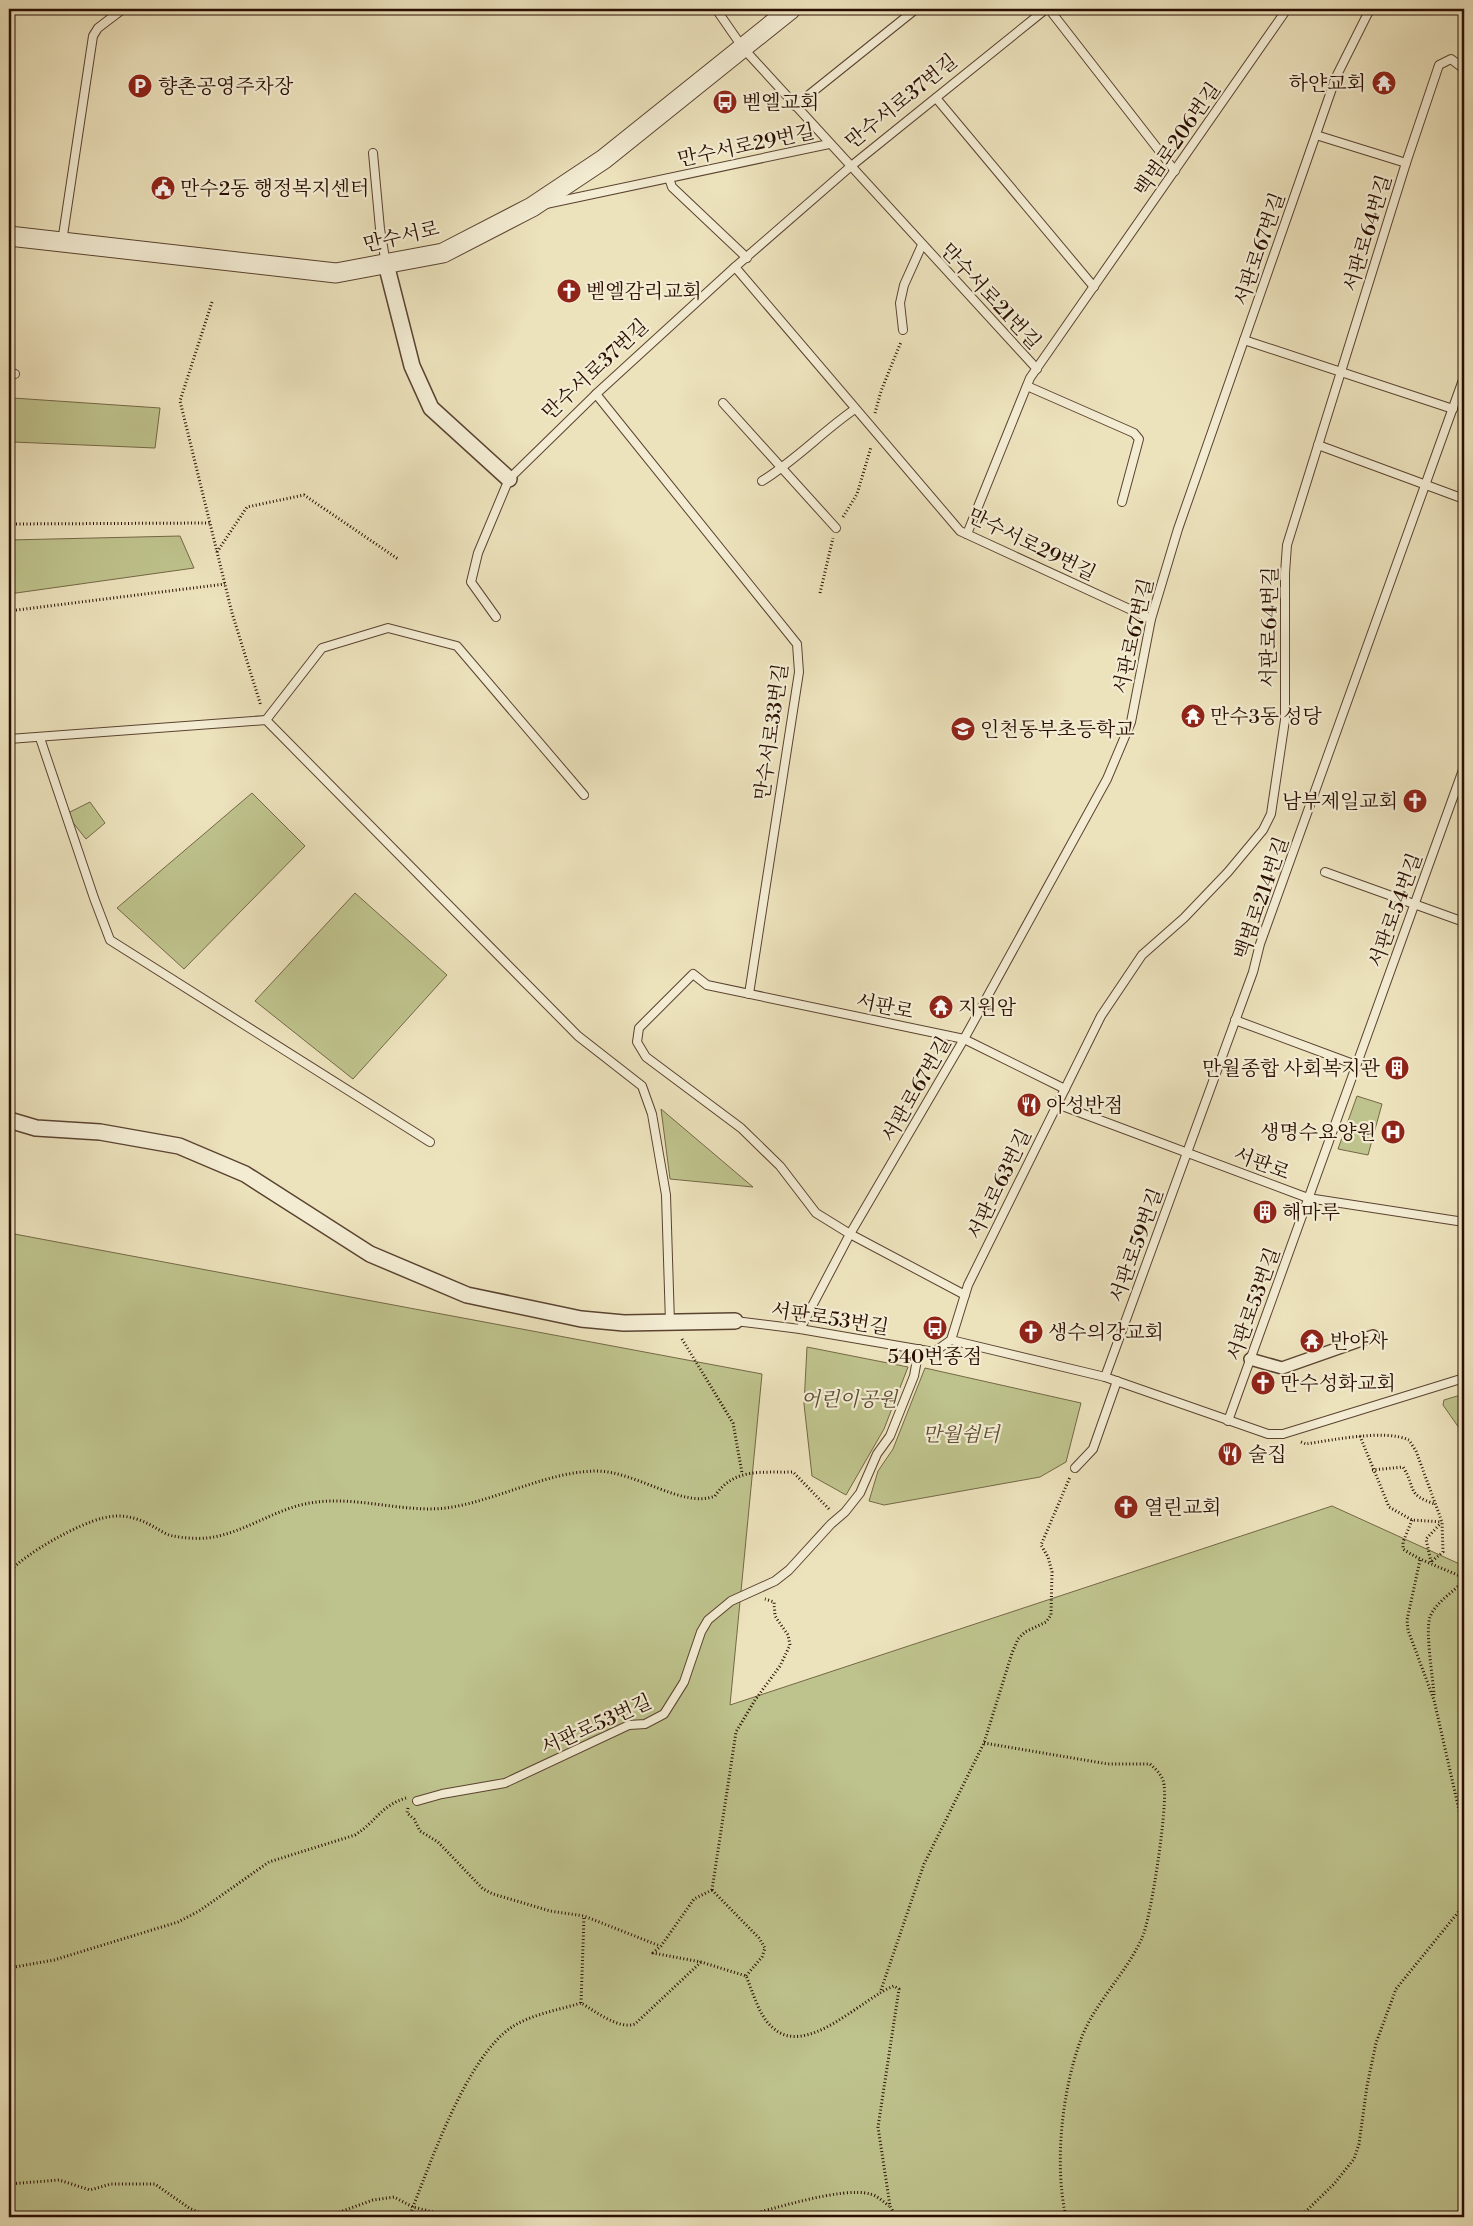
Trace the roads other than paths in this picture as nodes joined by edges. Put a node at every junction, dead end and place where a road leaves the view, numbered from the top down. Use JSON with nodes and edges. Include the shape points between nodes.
{"nodes":[{"id":1,"x":123,"y":9,"type":"edge"},
{"id":2,"x":716,"y":9,"type":"edge"},
{"id":3,"x":791,"y":9,"type":"edge"},
{"id":4,"x":916,"y":9,"type":"edge"},
{"id":5,"x":1047,"y":9,"type":"edge"},
{"id":6,"x":1287,"y":9,"type":"edge"},
{"id":7,"x":1370,"y":9,"type":"edge"},
{"id":8,"x":742,"y":48,"type":"junction"},
{"id":9,"x":1464,"y":68,"type":"edge"},
{"id":10,"x":936,"y":98,"type":"junction"},
{"id":11,"x":795,"y":106,"type":"junction"},
{"id":12,"x":1316,"y":135,"type":"junction"},
{"id":13,"x":829,"y":144,"type":"junction"},
{"id":14,"x":373,"y":153,"type":"dead end"},
{"id":15,"x":1406,"y":163,"type":"junction"},
{"id":16,"x":850,"y":168,"type":"junction"},
{"id":17,"x":1175,"y":171,"type":"junction"},
{"id":18,"x":669,"y":178,"type":"junction"},
{"id":19,"x":532,"y":207,"type":"junction"},
{"id":20,"x":9,"y":236,"type":"edge"},
{"id":21,"x":62,"y":242,"type":"junction"},
{"id":22,"x":922,"y":245,"type":"junction"},
{"id":23,"x":746,"y":258,"type":"junction"},
{"id":24,"x":386,"y":264,"type":"junction"},
{"id":25,"x":735,"y":268,"type":"junction"},
{"id":26,"x":1094,"y":287,"type":"junction"},
{"id":27,"x":903,"y":330,"type":"road end"},
{"id":28,"x":1244,"y":340,"type":"junction"},
{"id":29,"x":1037,"y":369,"type":"junction"},
{"id":30,"x":1341,"y":371,"type":"junction"},
{"id":31,"x":1464,"y":378,"type":"edge"},
{"id":32,"x":1026,"y":386,"type":"junction"},
{"id":33,"x":596,"y":394,"type":"junction"},
{"id":34,"x":723,"y":403,"type":"dead end"},
{"id":35,"x":856,"y":409,"type":"junction"},
{"id":36,"x":1453,"y":409,"type":"junction"},
{"id":37,"x":1318,"y":445,"type":"junction"},
{"id":38,"x":782,"y":468,"type":"junction"},
{"id":39,"x":509,"y":479,"type":"junction"},
{"id":40,"x":762,"y":480,"type":"dead end"},
{"id":41,"x":1426,"y":485,"type":"junction"},
{"id":42,"x":1464,"y":499,"type":"edge"},
{"id":43,"x":1122,"y":502,"type":"dead end"},
{"id":44,"x":836,"y":528,"type":"road end"},
{"id":45,"x":967,"y":534,"type":"junction"},
{"id":46,"x":496,"y":617,"type":"dead end"},
{"id":47,"x":1151,"y":619,"type":"junction"},
{"id":48,"x":266,"y":720,"type":"junction"},
{"id":49,"x":40,"y":738,"type":"junction"},
{"id":50,"x":9,"y":739,"type":"edge"},
{"id":51,"x":1464,"y":767,"type":"edge"},
{"id":52,"x":584,"y":795,"type":"dead end"},
{"id":53,"x":1325,"y":872,"type":"dead end"},
{"id":54,"x":1415,"y":904,"type":"junction"},
{"id":55,"x":1464,"y":922,"type":"edge"},
{"id":56,"x":749,"y":994,"type":"junction"},
{"id":57,"x":1235,"y":1020,"type":"junction"},
{"id":58,"x":964,"y":1039,"type":"junction"},
{"id":59,"x":1356,"y":1065,"type":"junction"},
{"id":60,"x":1065,"y":1089,"type":"junction"},
{"id":61,"x":1057,"y":1104,"type":"junction"},
{"id":62,"x":9,"y":1120,"type":"edge"},
{"id":63,"x":430,"y":1142,"type":"dead end"},
{"id":64,"x":1187,"y":1152,"type":"junction"},
{"id":65,"x":1308,"y":1198,"type":"junction"},
{"id":66,"x":1464,"y":1222,"type":"edge"},
{"id":67,"x":850,"y":1234,"type":"junction"},
{"id":68,"x":965,"y":1295,"type":"junction"},
{"id":69,"x":735,"y":1321,"type":"joint"},
{"id":70,"x":670,"y":1323,"type":"junction"},
{"id":71,"x":800,"y":1329,"type":"junction"},
{"id":72,"x":1374,"y":1336,"type":"dead end"},
{"id":73,"x":951,"y":1340,"type":"junction"},
{"id":74,"x":919,"y":1349,"type":"junction"},
{"id":75,"x":1250,"y":1359,"type":"junction"},
{"id":76,"x":1105,"y":1376,"type":"junction"},
{"id":77,"x":1464,"y":1378,"type":"edge"},
{"id":78,"x":1117,"y":1381,"type":"junction"},
{"id":79,"x":1228,"y":1421,"type":"junction"},
{"id":80,"x":1075,"y":1468,"type":"road end"},
{"id":81,"x":417,"y":1801,"type":"dead end"}],
"edges":[{"from":1,"to":21,"type":"lane","via":[[92,36]]},
{"from":2,"to":8,"type":"lane"},
{"from":3,"to":8,"type":"street","name":"만수서로"},
{"from":4,"to":11,"type":"lane"},
{"from":5,"to":10,"type":"lane","name":"만수서로37번길"},
{"from":5,"to":17,"type":"lane"},
{"from":6,"to":17,"type":"lane","name":"백범로206번길"},
{"from":7,"to":12,"type":"lane","name":"서판로67번길","via":[[1336,77]]},
{"from":8,"to":11,"type":"lane","name":"만수서로21번길"},
{"from":8,"to":19,"type":"street","name":"만수서로","via":[[604,159]]},
{"from":9,"to":15,"type":"lane","name":"서판로64번길","via":[[1451,59],[1440,66]]},
{"from":10,"to":16,"type":"lane","name":"만수서로37번길"},
{"from":10,"to":26,"type":"lane"},
{"from":11,"to":13,"type":"lane","name":"만수서로21번길"},
{"from":12,"to":15,"type":"lane","name":"서판로64번길"},
{"from":12,"to":28,"type":"lane","name":"서판로67번길"},
{"from":13,"to":16,"type":"lane","name":"만수서로21번길"},
{"from":13,"to":18,"type":"lane","name":"만수서로29번길"},
{"from":14,"to":24,"type":"lane"},
{"from":15,"to":30,"type":"lane","name":"서판로64번길"},
{"from":16,"to":22,"type":"lane","name":"만수서로21번길"},
{"from":16,"to":23,"type":"lane","name":"만수서로37번길"},
{"from":17,"to":26,"type":"lane","name":"백범로206번길"},
{"from":18,"to":19,"type":"lane","name":"만수서로29번길"},
{"from":18,"to":23,"type":"lane","name":"만수서로29번길","via":[[672,187]]},
{"from":19,"to":24,"type":"street","name":"만수서로","via":[[443,253]]},
{"from":20,"to":21,"type":"street","name":"만수서로"},
{"from":21,"to":24,"type":"street","name":"만수서로","via":[[336,273]]},
{"from":22,"to":27,"type":"lane","name":"만수서로21번길","via":[[904,285],[900,303]]},
{"from":22,"to":29,"type":"lane","name":"만수서로21번길"},
{"from":23,"to":25,"type":"lane","name":"만수서로37번길"},
{"from":24,"to":39,"type":"street","via":[[412,366],[431,408]]},
{"from":25,"to":33,"type":"lane","name":"만수서로37번길"},
{"from":25,"to":35,"type":"lane","name":"만수서로29번길"},
{"from":26,"to":29,"type":"lane","name":"백범로206번길"},
{"from":28,"to":30,"type":"lane"},
{"from":28,"to":47,"type":"lane","name":"서판로67번길","via":[[1178,529]]},
{"from":29,"to":32,"type":"lane","name":"백범로206번길"},
{"from":30,"to":36,"type":"lane"},
{"from":30,"to":37,"type":"lane","name":"서판로64번길"},
{"from":31,"to":36,"type":"lane","name":"백범로214번길"},
{"from":32,"to":43,"type":"lane","via":[[1139,438]]},
{"from":32,"to":45,"type":"lane","name":"백범로206번길"},
{"from":33,"to":39,"type":"lane","name":"만수서로37번길"},
{"from":33,"to":56,"type":"lane","name":"만수서로33번길","via":[[797,644],[799,672]]},
{"from":34,"to":38,"type":"lane"},
{"from":35,"to":38,"type":"lane","via":[[825,430]]},
{"from":35,"to":45,"type":"lane","name":"만수서로29번길","via":[[960,531]]},
{"from":36,"to":41,"type":"lane","name":"백범로214번길"},
{"from":37,"to":41,"type":"lane"},
{"from":37,"to":60,"type":"lane","name":"서판로64번길","via":[[1287,545],[1285,720],[1271,814],[1263,830],[1228,872],[1184,918],[1142,955],[1101,1016]]},
{"from":38,"to":40,"type":"lane"},
{"from":38,"to":44,"type":"lane"},
{"from":39,"to":46,"type":"lane","via":[[478,553],[471,582]]},
{"from":41,"to":42,"type":"lane"},
{"from":41,"to":57,"type":"lane","name":"백범로214번길"},
{"from":45,"to":47,"type":"lane","name":"만수서로29번길"},
{"from":47,"to":58,"type":"lane","name":"서판로67번길","via":[[1131,722],[1107,780]]},
{"from":48,"to":49,"type":"lane"},
{"from":48,"to":52,"type":"lane","via":[[322,648],[388,628],[457,646]]},
{"from":48,"to":70,"type":"lane","via":[[578,1036],[642,1086],[652,1114],[666,1195]]},
{"from":49,"to":50,"type":"lane"},
{"from":49,"to":63,"type":"lane","via":[[110,940]]},
{"from":51,"to":54,"type":"lane","name":"서판로54번길"},
{"from":53,"to":54,"type":"lane"},
{"from":54,"to":55,"type":"lane"},
{"from":54,"to":59,"type":"lane","name":"서판로54번길"},
{"from":56,"to":58,"type":"lane","name":"서판로"},
{"from":56,"to":67,"type":"lane","name":"서판로","via":[[707,985],[693,974],[639,1028],[637,1042],[646,1057],[741,1128],[780,1166],[816,1213]]},
{"from":57,"to":59,"type":"lane"},
{"from":57,"to":64,"type":"lane","name":"백범로214번길"},
{"from":58,"to":60,"type":"lane","name":"서판로"},
{"from":58,"to":67,"type":"lane","name":"서판로67번길"},
{"from":59,"to":65,"type":"lane","name":"서판로54번길"},
{"from":60,"to":61,"type":"lane","name":"서판로63번길"},
{"from":61,"to":64,"type":"lane","name":"서판로"},
{"from":61,"to":68,"type":"lane","name":"서판로63번길"},
{"from":62,"to":70,"type":"street","via":[[36,1128],[100,1132],[179,1146],[245,1174],[370,1254],[467,1295],[581,1319]]},
{"from":64,"to":65,"type":"lane","name":"서판로"},
{"from":64,"to":76,"type":"lane","name":"서판로59번길"},
{"from":65,"to":66,"type":"lane","name":"서판로"},
{"from":65,"to":75,"type":"lane","name":"서판로53번길"},
{"from":67,"to":68,"type":"lane"},
{"from":67,"to":71,"type":"lane","name":"서판로67번길"},
{"from":68,"to":73,"type":"lane","name":"서판로63번길"},
{"from":69,"to":70,"type":"street"},
{"from":69,"to":71,"type":"lane","name":"서판로53번길"},
{"from":71,"to":74,"type":"lane","name":"서판로53번길"},
{"from":72,"to":75,"type":"street","via":[[1282,1368]]},
{"from":73,"to":74,"type":"lane","name":"서판로53번길","via":[[934,1352]]},
{"from":73,"to":76,"type":"lane"},
{"from":74,"to":81,"type":"lane","name":"서판로53번길","via":[[914,1376],[890,1436],[877,1454],[860,1493],[790,1570],[775,1581],[731,1601],[708,1620],[684,1682],[664,1714],[646,1724],[629,1725],[505,1783]]},
{"from":75,"to":79,"type":"lane","name":"서판로53번길"},
{"from":76,"to":78,"type":"lane"},
{"from":77,"to":79,"type":"lane","via":[[1277,1434]]},
{"from":78,"to":79,"type":"lane"},
{"from":78,"to":80,"type":"lane","via":[[1093,1449]]}]}
